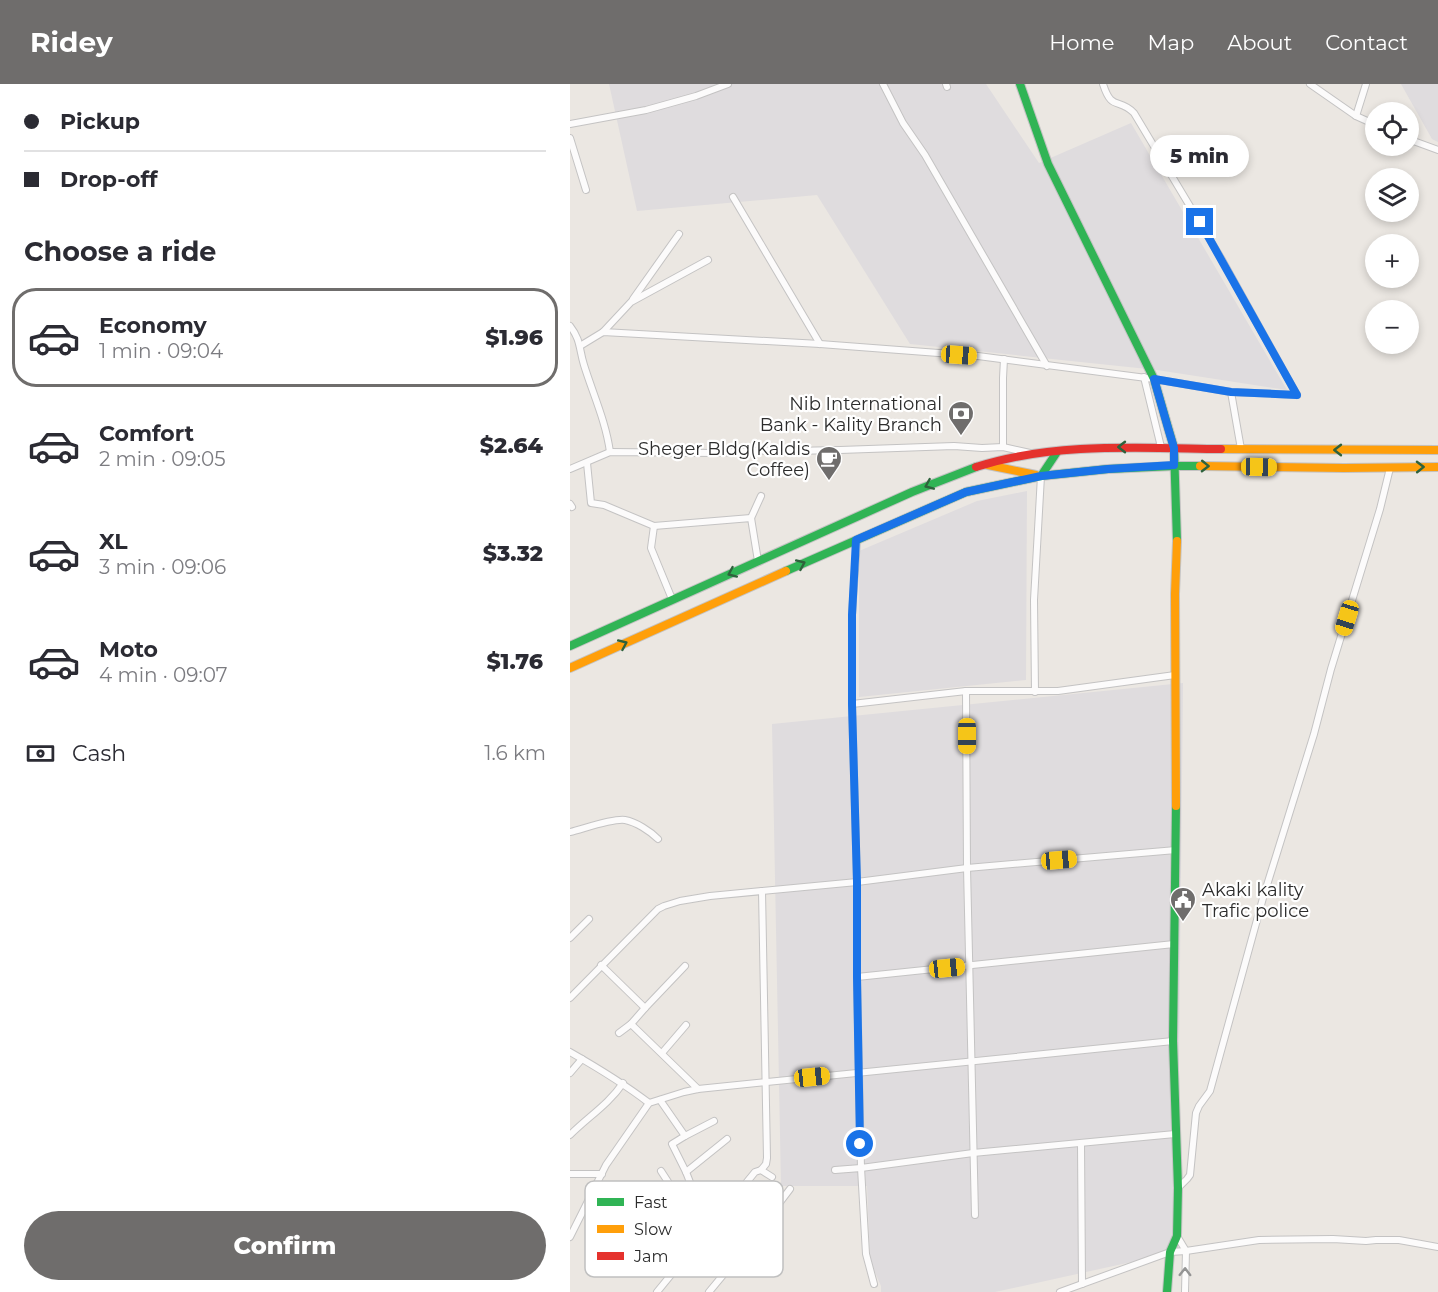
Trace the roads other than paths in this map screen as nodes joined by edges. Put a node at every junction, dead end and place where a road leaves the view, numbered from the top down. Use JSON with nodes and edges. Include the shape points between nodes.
{"nodes":[{"id":1,"x":728,"y":84,"type":"edge"},
{"id":2,"x":883,"y":84,"type":"edge"},
{"id":3,"x":1020,"y":84,"type":"edge"},
{"id":4,"x":1103,"y":84,"type":"edge"},
{"id":5,"x":1310,"y":84,"type":"edge"},
{"id":6,"x":1366,"y":84,"type":"edge"},
{"id":7,"x":1356,"y":116,"type":"junction"},
{"id":8,"x":1365,"y":120,"type":"edge"},
{"id":9,"x":571,"y":123,"type":"edge"},
{"id":10,"x":570,"y":138,"type":"edge"},
{"id":11,"x":1419,"y":143,"type":"edge"},
{"id":12,"x":1438,"y":150,"type":"edge"},
{"id":13,"x":586,"y":190,"type":"dead end"},
{"id":14,"x":733,"y":197,"type":"dead end"},
{"id":15,"x":679,"y":234,"type":"dead end"},
{"id":16,"x":708,"y":260,"type":"dead end"},
{"id":17,"x":631,"y":302,"type":"junction"},
{"id":18,"x":572,"y":330,"type":"edge"},
{"id":19,"x":603,"y":332,"type":"junction"},
{"id":20,"x":820,"y":344,"type":"junction"},
{"id":21,"x":580,"y":346,"type":"junction"},
{"id":22,"x":1004,"y":359,"type":"junction"},
{"id":23,"x":1047,"y":366,"type":"junction"},
{"id":24,"x":1144,"y":377,"type":"junction"},
{"id":25,"x":1154,"y":379,"type":"junction"},
{"id":26,"x":1231,"y":392,"type":"junction"},
{"id":27,"x":1002,"y":447,"type":"junction"},
{"id":28,"x":1161,"y":447,"type":"junction"},
{"id":29,"x":1174,"y":448,"type":"junction"},
{"id":30,"x":1241,"y":449,"type":"junction"},
{"id":31,"x":1438,"y":450,"type":"edge"},
{"id":32,"x":610,"y":452,"type":"junction"},
{"id":33,"x":1057,"y":452,"type":"junction"},
{"id":34,"x":1037,"y":454,"type":"junction"},
{"id":35,"x":587,"y":462,"type":"junction"},
{"id":36,"x":984,"y":464,"type":"junction"},
{"id":37,"x":1174,"y":465,"type":"junction"},
{"id":38,"x":1438,"y":467,"type":"edge"},
{"id":39,"x":1390,"y":468,"type":"junction"},
{"id":40,"x":570,"y":469,"type":"edge"},
{"id":41,"x":1041,"y":476,"type":"junction"},
{"id":42,"x":761,"y":496,"type":"dead end"},
{"id":43,"x":751,"y":518,"type":"junction"},
{"id":44,"x":654,"y":526,"type":"junction"},
{"id":45,"x":856,"y":540,"type":"junction"},
{"id":46,"x":758,"y":561,"type":"junction"},
{"id":47,"x":672,"y":599,"type":"junction"},
{"id":48,"x":570,"y":646,"type":"edge"},
{"id":49,"x":570,"y":668,"type":"edge"},
{"id":50,"x":1175,"y":675,"type":"junction"},
{"id":51,"x":966,"y":691,"type":"junction"},
{"id":52,"x":1035,"y":692,"type":"junction"},
{"id":53,"x":852,"y":704,"type":"junction"},
{"id":54,"x":570,"y":832,"type":"edge"},
{"id":55,"x":658,"y":839,"type":"dead end"},
{"id":56,"x":1176,"y":850,"type":"junction"},
{"id":57,"x":967,"y":868,"type":"junction"},
{"id":58,"x":857,"y":882,"type":"junction"},
{"id":59,"x":762,"y":891,"type":"junction"},
{"id":60,"x":589,"y":919,"type":"dead end"},
{"id":61,"x":570,"y":938,"type":"edge"},
{"id":62,"x":1174,"y":944,"type":"junction"},
{"id":63,"x":602,"y":965,"type":"junction"},
{"id":64,"x":685,"y":966,"type":"dead end"},
{"id":65,"x":970,"y":966,"type":"junction"},
{"id":66,"x":857,"y":977,"type":"junction"},
{"id":67,"x":572,"y":993,"type":"edge"},
{"id":68,"x":645,"y":1008,"type":"junction"},
{"id":69,"x":631,"y":1024,"type":"junction"},
{"id":70,"x":686,"y":1025,"type":"dead end"},
{"id":71,"x":619,"y":1033,"type":"dead end"},
{"id":72,"x":1173,"y":1041,"type":"junction"},
{"id":73,"x":570,"y":1052,"type":"edge"},
{"id":74,"x":662,"y":1053,"type":"junction"},
{"id":75,"x":582,"y":1059,"type":"junction"},
{"id":76,"x":971,"y":1061,"type":"junction"},
{"id":77,"x":570,"y":1073,"type":"edge"},
{"id":78,"x":859,"y":1073,"type":"junction"},
{"id":79,"x":766,"y":1082,"type":"junction"},
{"id":80,"x":623,"y":1083,"type":"junction"},
{"id":81,"x":698,"y":1089,"type":"junction"},
{"id":82,"x":660,"y":1100,"type":"junction"},
{"id":83,"x":649,"y":1103,"type":"junction"},
{"id":84,"x":714,"y":1121,"type":"dead end"},
{"id":85,"x":1175,"y":1134,"type":"junction"},
{"id":86,"x":570,"y":1135,"type":"edge"},
{"id":87,"x":685,"y":1136,"type":"junction"},
{"id":88,"x":726,"y":1139,"type":"dead end"},
{"id":89,"x":1081,"y":1144,"type":"junction"},
{"id":90,"x":973,"y":1153,"type":"junction"},
{"id":91,"x":861,"y":1168,"type":"junction"},
{"id":92,"x":761,"y":1170,"type":"junction"},
{"id":93,"x":835,"y":1170,"type":"dead end"},
{"id":94,"x":661,"y":1171,"type":"dead end"},
{"id":95,"x":686,"y":1172,"type":"junction"},
{"id":96,"x":570,"y":1174,"type":"edge"},
{"id":97,"x":602,"y":1174,"type":"junction"},
{"id":98,"x":772,"y":1177,"type":"dead end"},
{"id":99,"x":599,"y":1181,"type":"edge"},
{"id":100,"x":667,"y":1181,"type":"edge"},
{"id":101,"x":690,"y":1181,"type":"edge"},
{"id":102,"x":748,"y":1181,"type":"edge"},
{"id":103,"x":1178,"y":1188,"type":"junction"},
{"id":104,"x":790,"y":1189,"type":"dead end"},
{"id":105,"x":783,"y":1198,"type":"edge"},
{"id":106,"x":585,"y":1209,"type":"edge"},
{"id":107,"x":975,"y":1215,"type":"dead end"},
{"id":108,"x":570,"y":1219,"type":"edge"},
{"id":109,"x":577,"y":1224,"type":"junction"},
{"id":110,"x":1177,"y":1236,"type":"junction"},
{"id":111,"x":570,"y":1237,"type":"edge"},
{"id":112,"x":1438,"y":1247,"type":"edge"},
{"id":113,"x":1186,"y":1251,"type":"junction"},
{"id":114,"x":1170,"y":1252,"type":"junction"},
{"id":115,"x":669,"y":1277,"type":"edge"},
{"id":116,"x":721,"y":1277,"type":"edge"},
{"id":117,"x":874,"y":1284,"type":"dead end"},
{"id":118,"x":1082,"y":1284,"type":"junction"},
{"id":119,"x":657,"y":1292,"type":"edge"},
{"id":120,"x":709,"y":1292,"type":"edge"},
{"id":121,"x":1060,"y":1292,"type":"edge"},
{"id":122,"x":1167,"y":1292,"type":"edge"},
{"id":123,"x":1185,"y":1292,"type":"edge"}],
"edges":[{"from":1,"to":9,"type":"street","via":[[646,110]]},
{"from":2,"to":23,"type":"street"},
{"from":3,"to":25,"type":"main road","via":[[1048,164]]},
{"from":4,"to":26,"type":"street","via":[[1113,103],[1134,113],[1297,395]]},
{"from":5,"to":7,"type":"street"},
{"from":6,"to":7,"type":"street"},
{"from":7,"to":8,"type":"street"},
{"from":10,"to":13,"type":"street"},
{"from":11,"to":12,"type":"street"},
{"from":14,"to":20,"type":"street"},
{"from":15,"to":17,"type":"street"},
{"from":16,"to":17,"type":"street"},
{"from":17,"to":19,"type":"street"},
{"from":18,"to":21,"type":"street"},
{"from":19,"to":20,"type":"street"},
{"from":19,"to":21,"type":"street"},
{"from":20,"to":22,"type":"street"},
{"from":21,"to":32,"type":"street"},
{"from":22,"to":23,"type":"street"},
{"from":22,"to":27,"type":"street"},
{"from":23,"to":24,"type":"street"},
{"from":24,"to":25,"type":"street"},
{"from":24,"to":28,"type":"street"},
{"from":25,"to":26,"type":"street"},
{"from":25,"to":29,"type":"main road"},
{"from":26,"to":30,"type":"street"},
{"from":27,"to":32,"type":"street"},
{"from":27,"to":34,"type":"street"},
{"from":28,"to":29,"type":"main road"},
{"from":28,"to":33,"type":"main road","one_way":true},
{"from":29,"to":30,"type":"main road"},
{"from":29,"to":37,"type":"main road"},
{"from":31,"to":30,"type":"main road","one_way":true},
{"from":32,"to":35,"type":"street"},
{"from":33,"to":34,"type":"main road"},
{"from":33,"to":41,"type":"main road"},
{"from":34,"to":36,"type":"main road"},
{"from":35,"to":40,"type":"street"},
{"from":35,"to":44,"type":"street","via":[[591,503]]},
{"from":36,"to":41,"type":"main road"},
{"from":36,"to":46,"type":"main road","one_way":true},
{"from":37,"to":39,"type":"main road","one_way":true},
{"from":37,"to":41,"type":"main road"},
{"from":37,"to":50,"type":"main road"},
{"from":39,"to":38,"type":"main road","one_way":true},
{"from":39,"to":103,"type":"street","via":[[1210,1091],[1196,1113],[1190,1174]]},
{"from":41,"to":45,"type":"main road","via":[[966,492]]},
{"from":41,"to":52,"type":"street","via":[[1034,600]]},
{"from":42,"to":43,"type":"street"},
{"from":43,"to":44,"type":"street"},
{"from":43,"to":46,"type":"street"},
{"from":44,"to":47,"type":"street","via":[[651,548]]},
{"from":49,"to":45,"type":"main road","one_way":true},
{"from":45,"to":53,"type":"street"},
{"from":46,"to":47,"type":"main road","one_way":true},
{"from":47,"to":48,"type":"main road"},
{"from":50,"to":52,"type":"street"},
{"from":50,"to":56,"type":"main road"},
{"from":51,"to":52,"type":"street"},
{"from":51,"to":53,"type":"street"},
{"from":51,"to":57,"type":"street"},
{"from":53,"to":58,"type":"street"},
{"from":54,"to":55,"type":"street","via":[[626,820]]},
{"from":56,"to":57,"type":"street"},
{"from":56,"to":62,"type":"main road"},
{"from":57,"to":58,"type":"street"},
{"from":57,"to":65,"type":"street"},
{"from":58,"to":59,"type":"street"},
{"from":58,"to":66,"type":"street"},
{"from":59,"to":63,"type":"street","via":[[664,906]]},
{"from":59,"to":79,"type":"street"},
{"from":60,"to":61,"type":"street"},
{"from":62,"to":65,"type":"street"},
{"from":62,"to":72,"type":"main road"},
{"from":63,"to":67,"type":"street"},
{"from":63,"to":68,"type":"street"},
{"from":64,"to":68,"type":"street"},
{"from":65,"to":66,"type":"street"},
{"from":65,"to":76,"type":"street"},
{"from":66,"to":78,"type":"street"},
{"from":68,"to":69,"type":"street"},
{"from":69,"to":71,"type":"street"},
{"from":69,"to":74,"type":"street"},
{"from":70,"to":74,"type":"street"},
{"from":72,"to":76,"type":"street"},
{"from":72,"to":85,"type":"main road"},
{"from":73,"to":75,"type":"street"},
{"from":74,"to":81,"type":"street"},
{"from":75,"to":77,"type":"street"},
{"from":75,"to":80,"type":"street"},
{"from":76,"to":78,"type":"street"},
{"from":76,"to":90,"type":"street"},
{"from":78,"to":79,"type":"street"},
{"from":78,"to":91,"type":"street"},
{"from":79,"to":81,"type":"street"},
{"from":79,"to":92,"type":"street","via":[[767,1158]]},
{"from":80,"to":83,"type":"street"},
{"from":80,"to":86,"type":"street","via":[[607,1103]]},
{"from":81,"to":82,"type":"street"},
{"from":82,"to":83,"type":"street"},
{"from":82,"to":87,"type":"street"},
{"from":83,"to":97,"type":"street"},
{"from":84,"to":87,"type":"street"},
{"from":85,"to":89,"type":"street"},
{"from":85,"to":103,"type":"main road"},
{"from":87,"to":95,"type":"street","via":[[672,1144]]},
{"from":88,"to":95,"type":"street"},
{"from":89,"to":90,"type":"street"},
{"from":89,"to":118,"type":"street"},
{"from":90,"to":91,"type":"street"},
{"from":90,"to":107,"type":"street"},
{"from":91,"to":93,"type":"street"},
{"from":91,"to":117,"type":"street","via":[[866,1254]]},
{"from":92,"to":98,"type":"street"},
{"from":92,"to":102,"type":"street"},
{"from":94,"to":100,"type":"street"},
{"from":95,"to":101,"type":"street"},
{"from":96,"to":97,"type":"street"},
{"from":97,"to":99,"type":"street"},
{"from":103,"to":110,"type":"main road"},
{"from":104,"to":105,"type":"street"},
{"from":106,"to":109,"type":"street"},
{"from":108,"to":109,"type":"street"},
{"from":109,"to":111,"type":"street"},
{"from":110,"to":113,"type":"street"},
{"from":110,"to":114,"type":"main road"},
{"from":112,"to":113,"type":"street","via":[[1399,1240],[1269,1239]]},
{"from":113,"to":114,"type":"street"},
{"from":123,"to":113,"type":"street","one_way":true},
{"from":114,"to":118,"type":"street"},
{"from":114,"to":122,"type":"main road"},
{"from":115,"to":119,"type":"street"},
{"from":116,"to":120,"type":"street"},
{"from":118,"to":121,"type":"street"}]}
